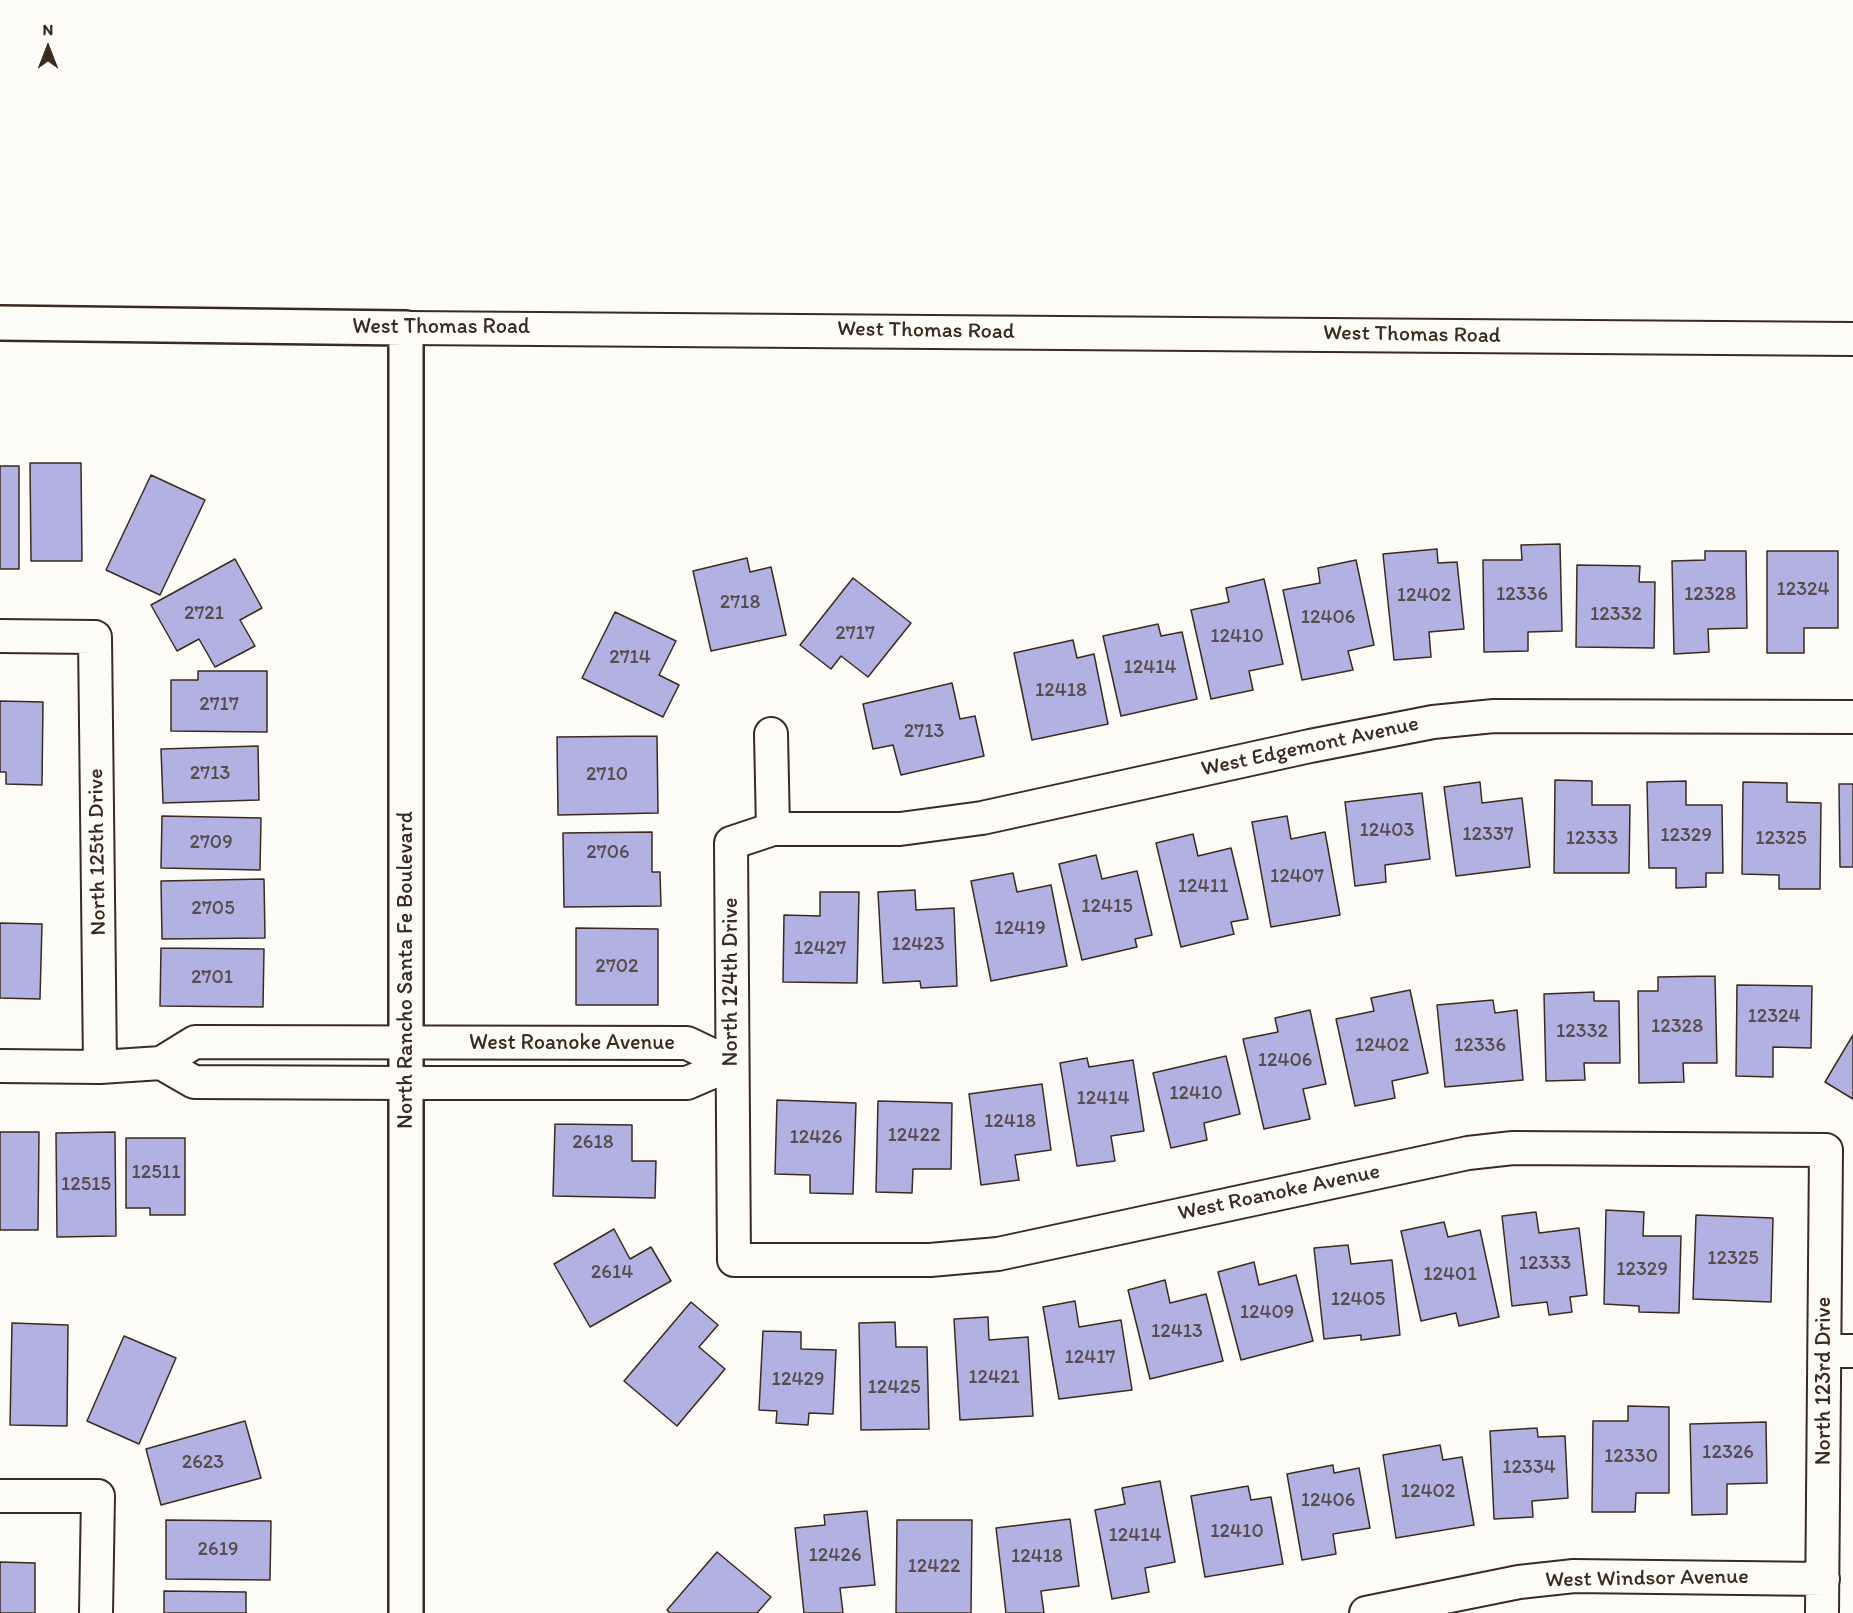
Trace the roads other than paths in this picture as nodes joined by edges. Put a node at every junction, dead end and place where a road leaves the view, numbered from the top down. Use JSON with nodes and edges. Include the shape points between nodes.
{"nodes":[{"id":1,"x":0,"y":323,"type":"edge"},
{"id":2,"x":406,"y":327,"type":"junction"},
{"id":3,"x":1853,"y":339,"type":"edge"},
{"id":4,"x":0,"y":636,"type":"edge"},
{"id":5,"x":1853,"y":717,"type":"edge"},
{"id":6,"x":771,"y":734,"type":"dead end"},
{"id":7,"x":773,"y":829,"type":"junction"},
{"id":8,"x":406,"y":1043,"type":"junction"},
{"id":9,"x":160,"y":1063,"type":"junction"},
{"id":10,"x":731,"y":1064,"type":"junction"},
{"id":11,"x":0,"y":1066,"type":"edge"},
{"id":12,"x":100,"y":1067,"type":"junction"},
{"id":13,"x":406,"y":1083,"type":"junction"},
{"id":14,"x":1826,"y":1149,"type":"joint"},
{"id":15,"x":734,"y":1260,"type":"joint"},
{"id":16,"x":1839,"y":1351,"type":"edge"},
{"id":17,"x":0,"y":1496,"type":"edge"},
{"id":18,"x":1823,"y":1579,"type":"junction"},
{"id":19,"x":96,"y":1613,"type":"edge"},
{"id":20,"x":406,"y":1613,"type":"edge"},
{"id":21,"x":1366,"y":1613,"type":"edge"},
{"id":22,"x":1822,"y":1613,"type":"edge"}],
"edges":[{"from":1,"to":2,"type":"street","name":"West Thomas Road"},
{"from":2,"to":3,"type":"street","name":"West Thomas Road"},
{"from":2,"to":8,"type":"street","name":"North Rancho Santa Fe Boulevard"},
{"from":4,"to":12,"type":"street","name":"North 125th Drive","via":[[95,637]]},
{"from":5,"to":7,"type":"street","name":"West Edgemont Avenue","via":[[1494,716],[1433,722],[982,819],[900,829]]},
{"from":6,"to":7,"type":"street"},
{"from":7,"to":10,"type":"street","name":"North 124th Drive","via":[[731,843]]},
{"from":8,"to":9,"type":"street","name":"West Roanoke Avenue","via":[[195,1042]]},
{"from":8,"to":10,"type":"street","name":"West Roanoke Avenue","via":[[687,1043]]},
{"from":8,"to":13,"type":"street","name":"North Rancho Santa Fe Boulevard"},
{"from":9,"to":12,"type":"street","name":"West Roanoke Avenue"},
{"from":9,"to":13,"type":"street","name":"West Roanoke Avenue","via":[[194,1082]]},
{"from":10,"to":13,"type":"street","name":"West Roanoke Avenue","via":[[687,1083]]},
{"from":10,"to":15,"type":"street","name":"North 124th Drive"},
{"from":11,"to":12,"type":"street","name":"West Roanoke Avenue"},
{"from":13,"to":20,"type":"street","name":"North Rancho Santa Fe Boulevard"},
{"from":14,"to":15,"type":"street","name":"West Roanoke Avenue","via":[[1513,1148],[998,1254],[930,1260]]},
{"from":14,"to":16,"type":"street","name":"North 123rd Drive"},
{"from":16,"to":18,"type":"street","name":"North 123rd Drive"},
{"from":17,"to":19,"type":"street","via":[[98,1496]]},
{"from":18,"to":21,"type":"street","name":"West Windsor Avenue","via":[[1574,1576],[1520,1582]]},
{"from":18,"to":22,"type":"street","name":"North 123rd Drive"}]}
